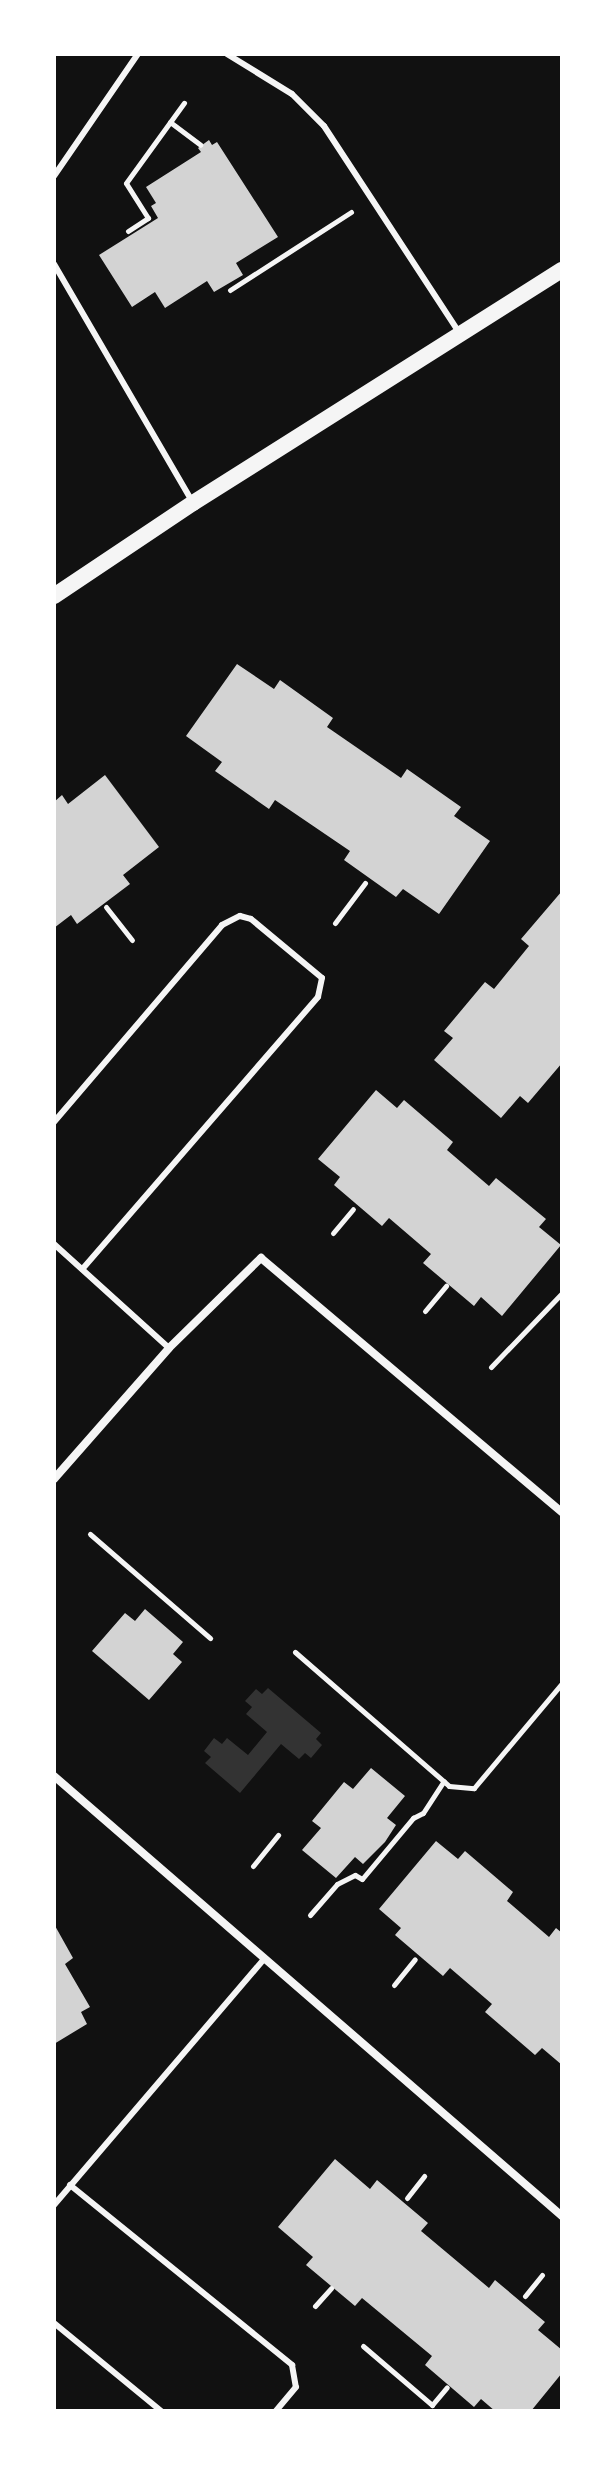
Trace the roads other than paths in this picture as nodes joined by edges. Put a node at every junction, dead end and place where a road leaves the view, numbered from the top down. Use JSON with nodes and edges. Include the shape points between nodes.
{"nodes":[{"id":1,"x":138,"y":54,"type":"edge"},
{"id":2,"x":227,"y":54,"type":"edge"},
{"id":3,"x":54,"y":176,"type":"edge"},
{"id":4,"x":54,"y":264,"type":"edge"},
{"id":5,"x":562,"y":270,"type":"edge"},
{"id":6,"x":460,"y":334,"type":"junction"},
{"id":7,"x":193,"y":503,"type":"junction"},
{"id":8,"x":54,"y":596,"type":"edge"},
{"id":9,"x":54,"y":1122,"type":"edge"},
{"id":10,"x":54,"y":1244,"type":"edge"},
{"id":11,"x":82,"y":1269,"type":"junction"},
{"id":12,"x":169,"y":1348,"type":"junction"},
{"id":13,"x":54,"y":1479,"type":"edge"},
{"id":14,"x":562,"y":1512,"type":"edge"},
{"id":15,"x":54,"y":1776,"type":"edge"},
{"id":16,"x":263,"y":1960,"type":"junction"},
{"id":17,"x":70,"y":2185,"type":"junction"},
{"id":18,"x":54,"y":2205,"type":"edge"},
{"id":19,"x":562,"y":2216,"type":"edge"},
{"id":20,"x":54,"y":2323,"type":"edge"},
{"id":21,"x":161,"y":2411,"type":"edge"},
{"id":22,"x":276,"y":2411,"type":"edge"}],
"edges":[{"from":1,"to":3,"type":"lane"},
{"from":2,"to":6,"type":"lane","via":[[292,94],[324,126]]},
{"from":4,"to":7,"type":"lane"},
{"from":5,"to":6,"type":"main road"},
{"from":6,"to":7,"type":"main road"},
{"from":7,"to":8,"type":"main road"},
{"from":9,"to":11,"type":"lane","via":[[222,925],[240,916],[251,919],[322,978],[318,997]]},
{"from":10,"to":11,"type":"lane"},
{"from":11,"to":12,"type":"lane"},
{"from":12,"to":13,"type":"street"},
{"from":12,"to":14,"type":"street","via":[[261,1258]]},
{"from":15,"to":16,"type":"street"},
{"from":16,"to":17,"type":"lane"},
{"from":16,"to":19,"type":"street"},
{"from":17,"to":18,"type":"lane"},
{"from":17,"to":22,"type":"lane","via":[[292,2365],[296,2387]]},
{"from":20,"to":21,"type":"lane"}]}
